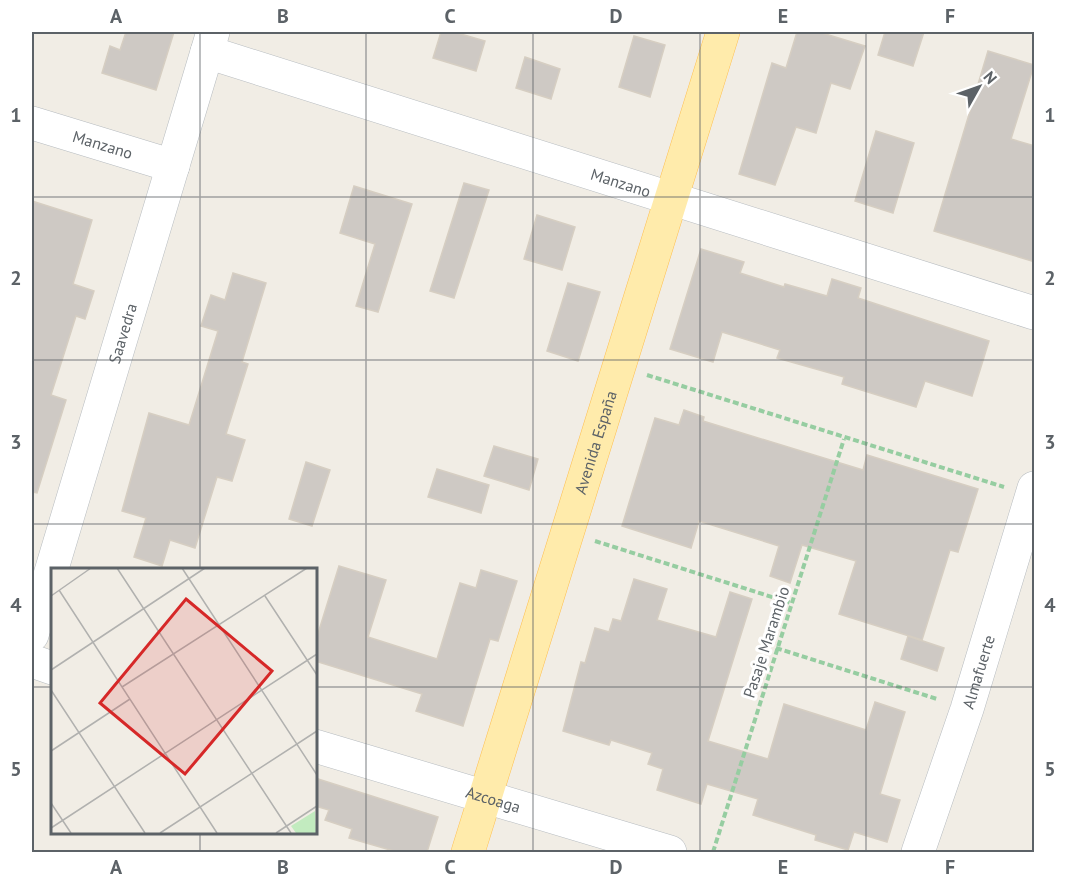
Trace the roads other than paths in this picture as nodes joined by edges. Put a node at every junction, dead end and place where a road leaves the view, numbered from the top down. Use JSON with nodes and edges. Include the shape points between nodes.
{"nodes":[{"id":1,"x":723,"y":32,"type":"edge"},
{"id":2,"x":210,"y":42,"type":"edge"},
{"id":3,"x":32,"y":123,"type":"edge"},
{"id":4,"x":173,"y":166,"type":"junction"},
{"id":5,"x":672,"y":201,"type":"junction"},
{"id":6,"x":1035,"y":313,"type":"edge"},
{"id":7,"x":1033,"y":492,"type":"edge"},
{"id":8,"x":52,"y":568,"type":"edge"},
{"id":9,"x":51,"y":572,"type":"edge"},
{"id":10,"x":32,"y":635,"type":"edge"},
{"id":11,"x":32,"y":661,"type":"edge"},
{"id":12,"x":51,"y":668,"type":"edge"},
{"id":13,"x":316,"y":746,"type":"edge"},
{"id":14,"x":484,"y":796,"type":"junction"},
{"id":15,"x":468,"y":852,"type":"edge"},
{"id":16,"x":670,"y":852,"type":"edge"},
{"id":17,"x":918,"y":852,"type":"edge"}],
"edges":[{"from":1,"to":5,"type":"main road","name":"Avenida España"},
{"from":2,"to":4,"type":"street","name":"Saavedra"},
{"from":2,"to":5,"type":"street","name":"Manzano"},
{"from":3,"to":4,"type":"street","name":"Manzano"},
{"from":4,"to":8,"type":"street","name":"Saavedra"},
{"from":5,"to":6,"type":"street","name":"Manzano"},
{"from":5,"to":14,"type":"main road","name":"Avenida España"},
{"from":7,"to":17,"type":"street","name":"Almafuerte","via":[[967,709]]},
{"from":9,"to":10,"type":"street","name":"Saavedra"},
{"from":11,"to":12,"type":"street"},
{"from":13,"to":14,"type":"street","name":"Azcoaga"},
{"from":14,"to":15,"type":"main road","name":"Avenida España"},
{"from":14,"to":16,"type":"street","name":"Azcoaga"}]}
